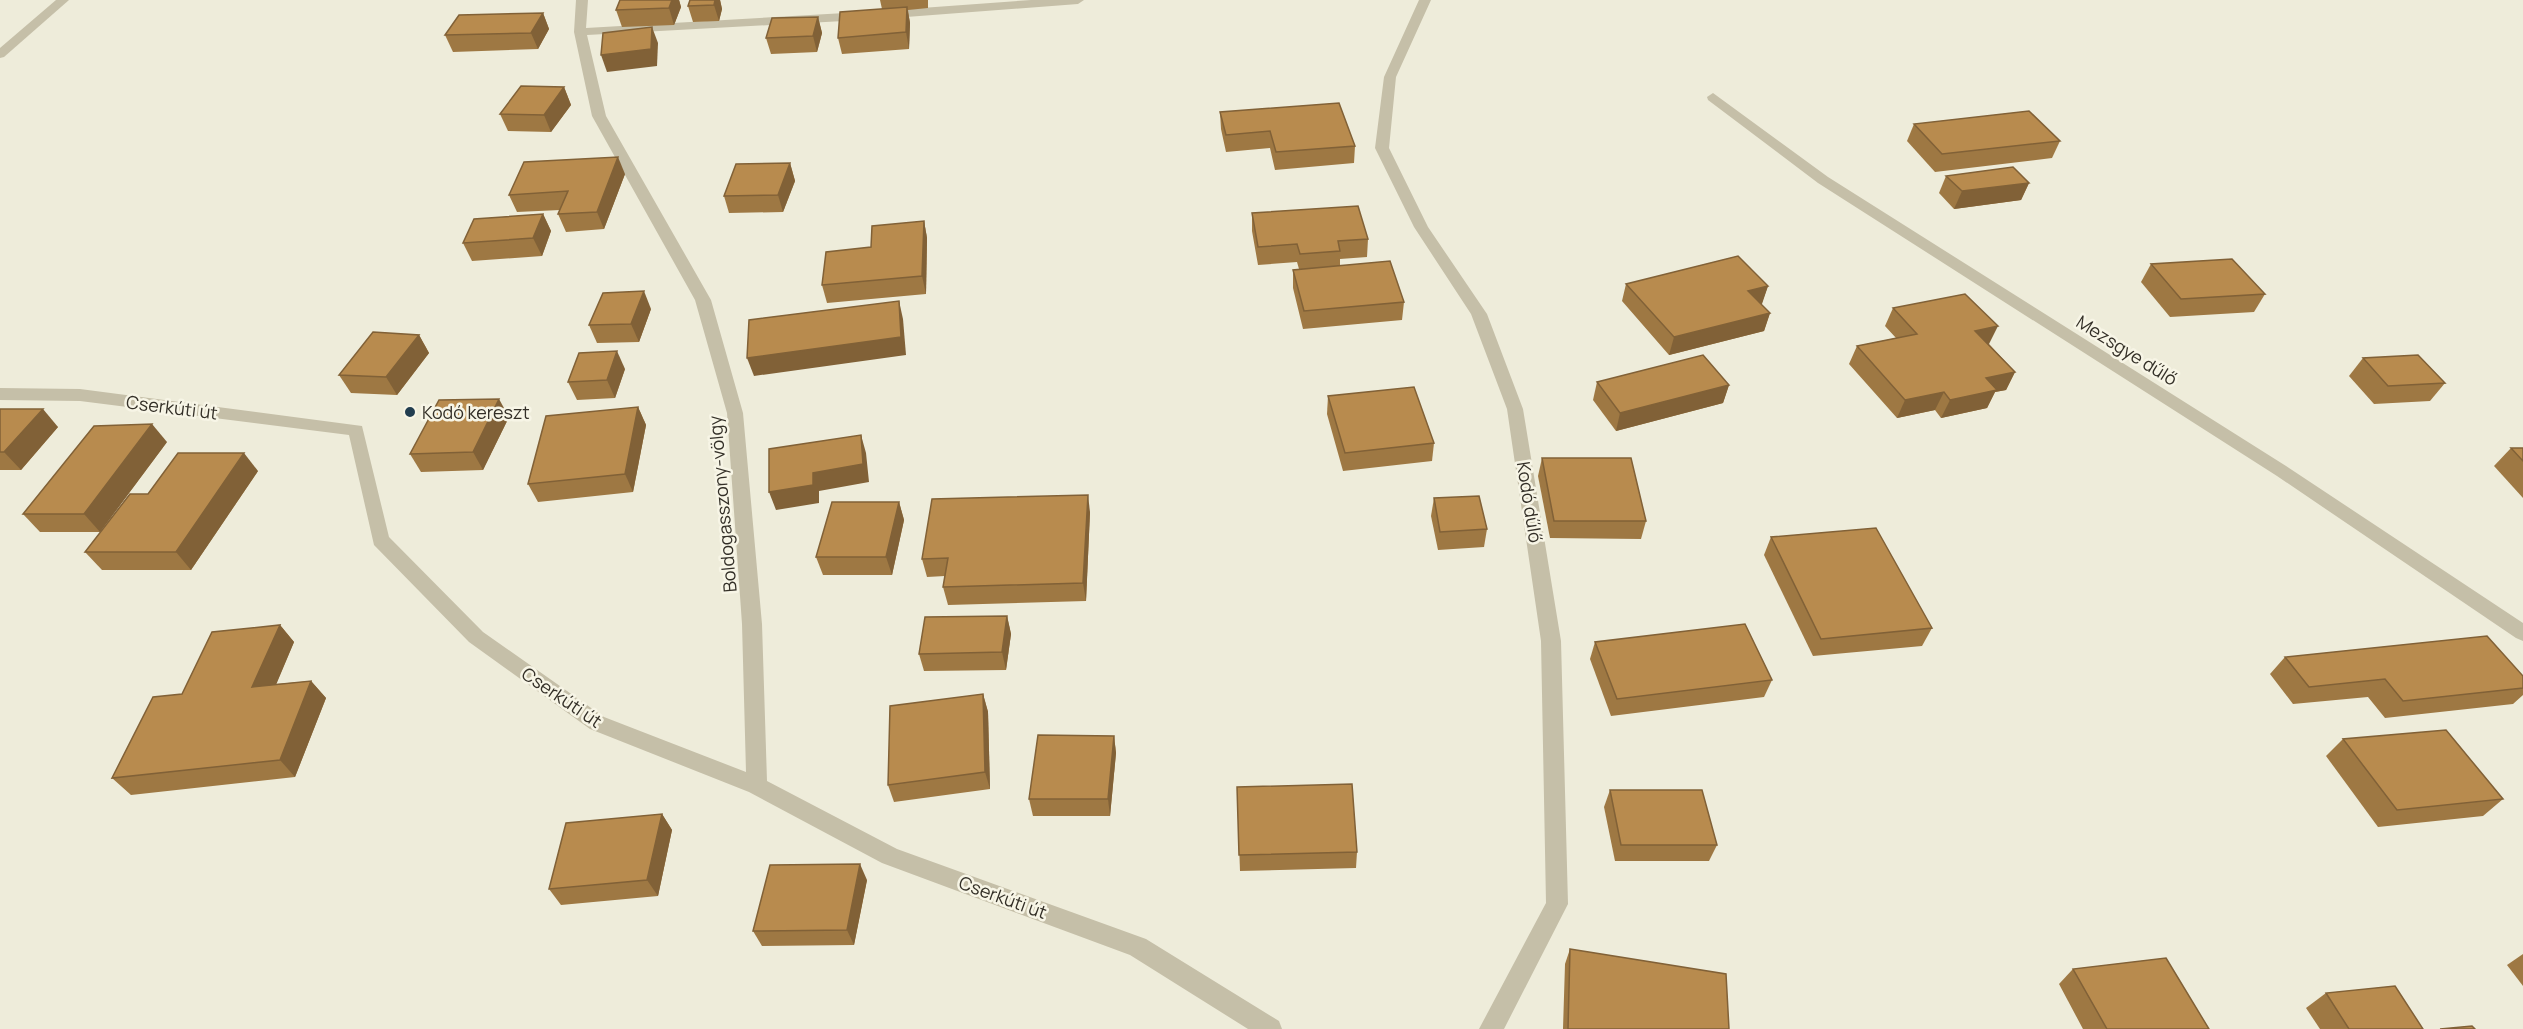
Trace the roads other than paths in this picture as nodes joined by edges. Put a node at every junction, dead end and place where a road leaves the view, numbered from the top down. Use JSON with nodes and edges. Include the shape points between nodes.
{"nodes":[{"id":1,"x":63,"y":0,"type":"edge"},
{"id":2,"x":582,"y":0,"type":"edge"},
{"id":3,"x":1078,"y":0,"type":"edge"},
{"id":4,"x":1425,"y":0,"type":"edge"},
{"id":5,"x":580,"y":32,"type":"junction"},
{"id":6,"x":0,"y":54,"type":"edge"},
{"id":7,"x":1713,"y":97,"type":"dead end"},
{"id":8,"x":0,"y":394,"type":"edge"},
{"id":9,"x":2523,"y":633,"type":"edge"},
{"id":10,"x":757,"y":786,"type":"junction"},
{"id":11,"x":1270,"y":1029,"type":"edge"},
{"id":12,"x":1491,"y":1029,"type":"edge"}],
"edges":[{"from":1,"to":6,"type":"street"},
{"from":2,"to":5,"type":"street","name":"Boldogasszony-völgy"},
{"from":3,"to":5,"type":"street"},
{"from":4,"to":12,"type":"street","name":"Kodó dűlő","via":[[1390,77],[1382,148],[1421,227],[1479,314],[1515,409],[1551,641],[1557,904]]},
{"from":5,"to":10,"type":"street","name":"Boldogasszony-völgy","via":[[599,116],[704,300],[735,413],[753,624]]},
{"from":7,"to":9,"type":"street","name":"Mezsgye dűlő","via":[[1824,180],[2273,466]]},
{"from":8,"to":10,"type":"street","name":"Cserkúti út","via":[[80,395],[356,429],[380,540],[476,638],[597,723]]},
{"from":10,"to":11,"type":"street","name":"Cserkúti út","via":[[890,856],[1138,947]]}]}
